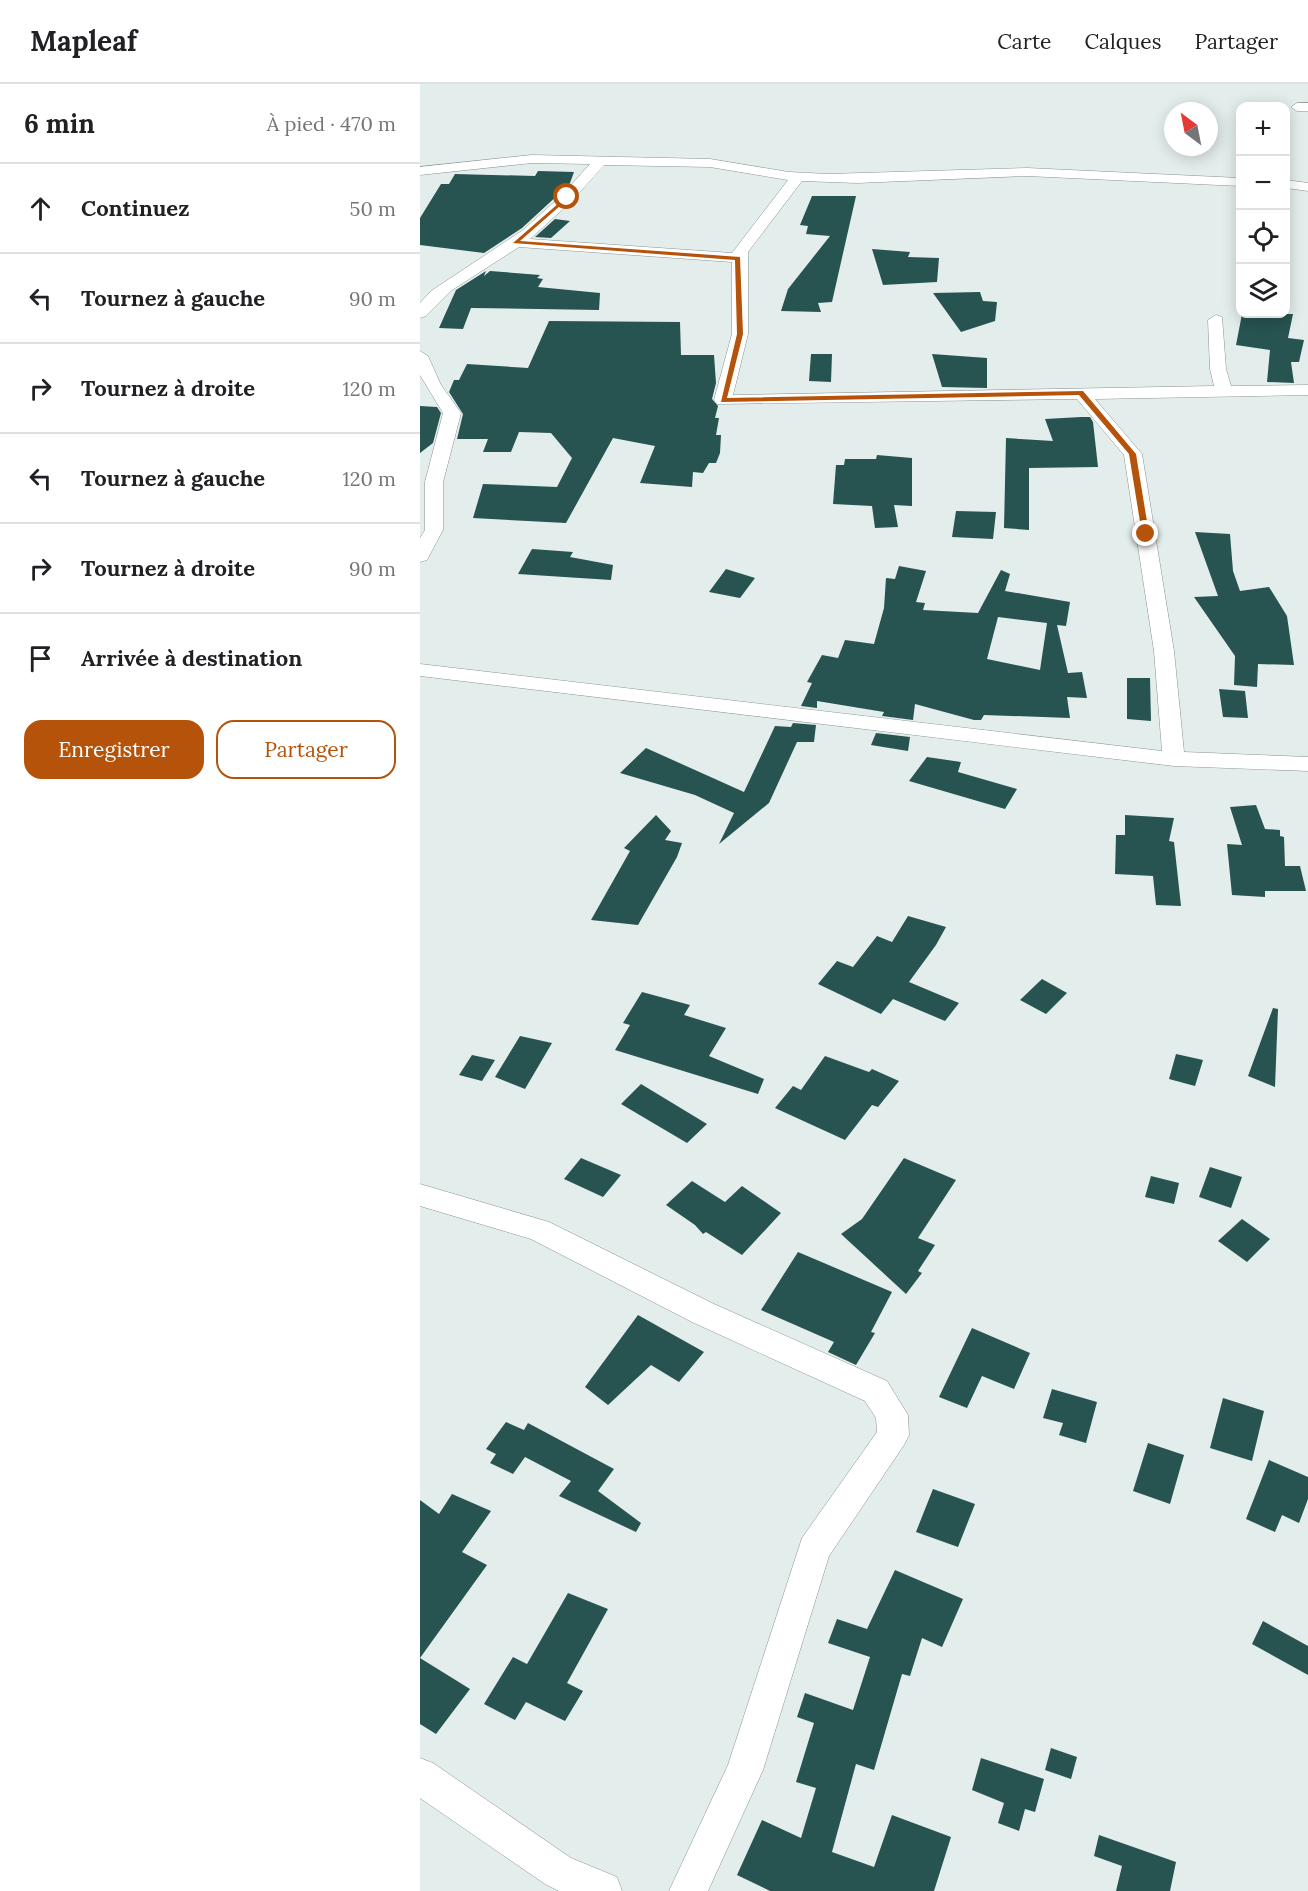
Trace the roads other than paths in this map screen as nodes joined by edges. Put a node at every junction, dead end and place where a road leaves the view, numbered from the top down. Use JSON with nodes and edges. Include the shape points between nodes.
{"nodes":[{"id":1,"x":601,"y":160,"type":"junction"},
{"id":2,"x":420,"y":171,"type":"edge"},
{"id":3,"x":798,"y":177,"type":"junction"},
{"id":4,"x":1236,"y":182,"type":"edge"},
{"id":5,"x":1290,"y":185,"type":"edge"},
{"id":6,"x":1308,"y":187,"type":"edge"},
{"id":7,"x":515,"y":242,"type":"junction"},
{"id":8,"x":738,"y":258,"type":"junction"},
{"id":9,"x":420,"y":313,"type":"edge"},
{"id":10,"x":1216,"y":320,"type":"dead end"},
{"id":11,"x":420,"y":356,"type":"edge"},
{"id":12,"x":1308,"y":390,"type":"edge"},
{"id":13,"x":1224,"y":391,"type":"junction"},
{"id":14,"x":1081,"y":393,"type":"junction"},
{"id":15,"x":420,"y":556,"type":"edge"},
{"id":16,"x":420,"y":670,"type":"edge"},
{"id":17,"x":1174,"y":759,"type":"junction"},
{"id":18,"x":1308,"y":764,"type":"edge"},
{"id":19,"x":420,"y":1195,"type":"edge"},
{"id":20,"x":420,"y":1776,"type":"edge"},
{"id":21,"x":603,"y":1891,"type":"edge"},
{"id":22,"x":688,"y":1891,"type":"edge"}],
"edges":[{"from":1,"to":2,"type":"street","via":[[532,159]]},
{"from":1,"to":3,"type":"street","via":[[734,165]]},
{"from":1,"to":7,"type":"street","via":[[567,197]]},
{"from":3,"to":4,"type":"street","via":[[1030,172]]},
{"from":3,"to":8,"type":"street"},
{"from":5,"to":6,"type":"street"},
{"from":7,"to":8,"type":"street"},
{"from":7,"to":9,"type":"street","via":[[462,277]]},
{"from":8,"to":14,"type":"street","via":[[740,334],[723,400]]},
{"from":10,"to":13,"type":"street","via":[[1218,369]]},
{"from":11,"to":15,"type":"street","via":[[433,386],[452,413],[434,482],[434,530]]},
{"from":12,"to":13,"type":"street"},
{"from":13,"to":14,"type":"street"},
{"from":14,"to":17,"type":"street","via":[[1133,454],[1164,651]]},
{"from":16,"to":17,"type":"street"},
{"from":17,"to":18,"type":"street"},
{"from":19,"to":22,"type":"street","via":[[539,1230],[703,1313],[876,1391],[892,1415],[893,1435],[814,1549],[745,1770]]},
{"from":20,"to":21,"type":"street","via":[[558,1871]]}]}
